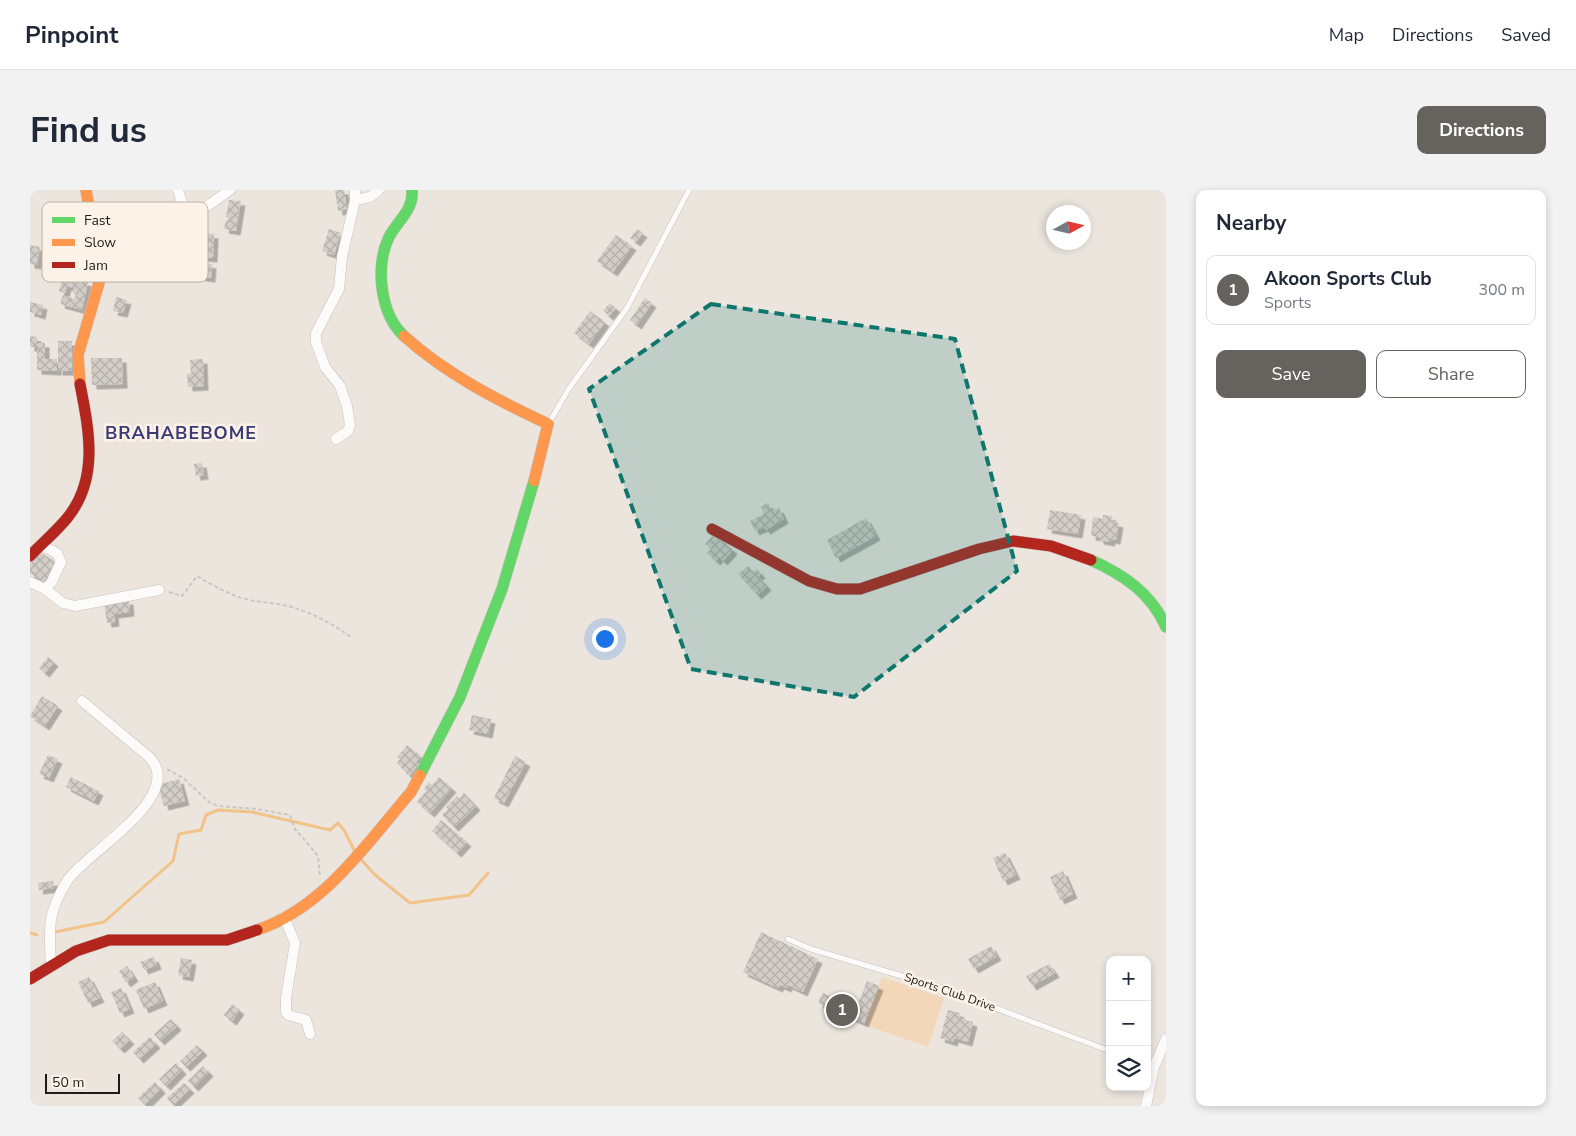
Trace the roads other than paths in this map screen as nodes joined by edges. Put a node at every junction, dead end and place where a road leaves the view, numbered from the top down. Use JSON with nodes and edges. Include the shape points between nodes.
{"nodes":[{"id":1,"x":178,"y":190,"type":"edge"},
{"id":2,"x":230,"y":190,"type":"edge"},
{"id":3,"x":379,"y":190,"type":"edge"},
{"id":4,"x":412,"y":190,"type":"edge"},
{"id":5,"x":689,"y":190,"type":"edge"},
{"id":6,"x":355,"y":195,"type":"edge"},
{"id":7,"x":182,"y":202,"type":"edge"},
{"id":8,"x":208,"y":205,"type":"edge"},
{"id":9,"x":99,"y":282,"type":"edge"},
{"id":10,"x":548,"y":424,"type":"junction"},
{"id":11,"x":336,"y":439,"type":"dead end"},
{"id":12,"x":712,"y":529,"type":"dead end"},
{"id":13,"x":40,"y":545,"type":"junction"},
{"id":14,"x":30,"y":556,"type":"edge"},
{"id":15,"x":30,"y":582,"type":"edge"},
{"id":16,"x":45,"y":589,"type":"junction"},
{"id":17,"x":159,"y":590,"type":"road end"},
{"id":18,"x":1166,"y":626,"type":"edge"},
{"id":19,"x":82,"y":701,"type":"dead end"},
{"id":20,"x":284,"y":917,"type":"junction"},
{"id":21,"x":788,"y":939,"type":"dead end"},
{"id":22,"x":51,"y":965,"type":"junction"},
{"id":23,"x":30,"y":979,"type":"edge"},
{"id":24,"x":310,"y":1034,"type":"dead end"},
{"id":25,"x":1166,"y":1039,"type":"edge"},
{"id":26,"x":1106,"y":1050,"type":"edge"},
{"id":27,"x":1151,"y":1064,"type":"edge"},
{"id":28,"x":1147,"y":1091,"type":"edge"},
{"id":29,"x":1146,"y":1106,"type":"edge"}],
"edges":[{"from":1,"to":7,"type":"street"},
{"from":2,"to":8,"type":"street"},
{"from":3,"to":6,"type":"street","via":[[370,197]]},
{"from":4,"to":10,"type":"street","via":[[413,201],[392,233],[385,253],[385,306],[395,327],[450,371]]},
{"from":5,"to":10,"type":"lane","via":[[627,308],[568,390]]},
{"from":6,"to":11,"type":"street","via":[[339,289],[316,333],[325,367],[340,386],[347,406],[350,425],[348,431]]},
{"from":9,"to":13,"type":"street","via":[[78,355],[78,377],[89,430],[89,474],[68,517]]},
{"from":10,"to":20,"type":"street","via":[[522,527],[502,589],[460,697],[411,792],[322,891]]},
{"from":12,"to":18,"type":"street","via":[[809,581],[837,589],[860,589],[997,544],[1034,543],[1099,563],[1124,578],[1145,593]]},
{"from":13,"to":14,"type":"street"},
{"from":13,"to":16,"type":"street","via":[[57,553],[61,562]]},
{"from":15,"to":16,"type":"street"},
{"from":16,"to":17,"type":"street","via":[[63,603],[75,606]]},
{"from":19,"to":22,"type":"street","via":[[156,763],[158,779],[152,795],[129,825],[76,871],[57,900],[48,925]]},
{"from":20,"to":22,"type":"street","via":[[269,926],[227,940],[109,940],[76,951]]},
{"from":20,"to":24,"type":"street","via":[[295,943],[286,1012],[306,1020]]},
{"from":21,"to":26,"type":"lane","name":"Sports Club Drive","via":[[811,949],[942,988]]},
{"from":22,"to":23,"type":"street"},
{"from":25,"to":27,"type":"street"},
{"from":28,"to":29,"type":"street"}]}
